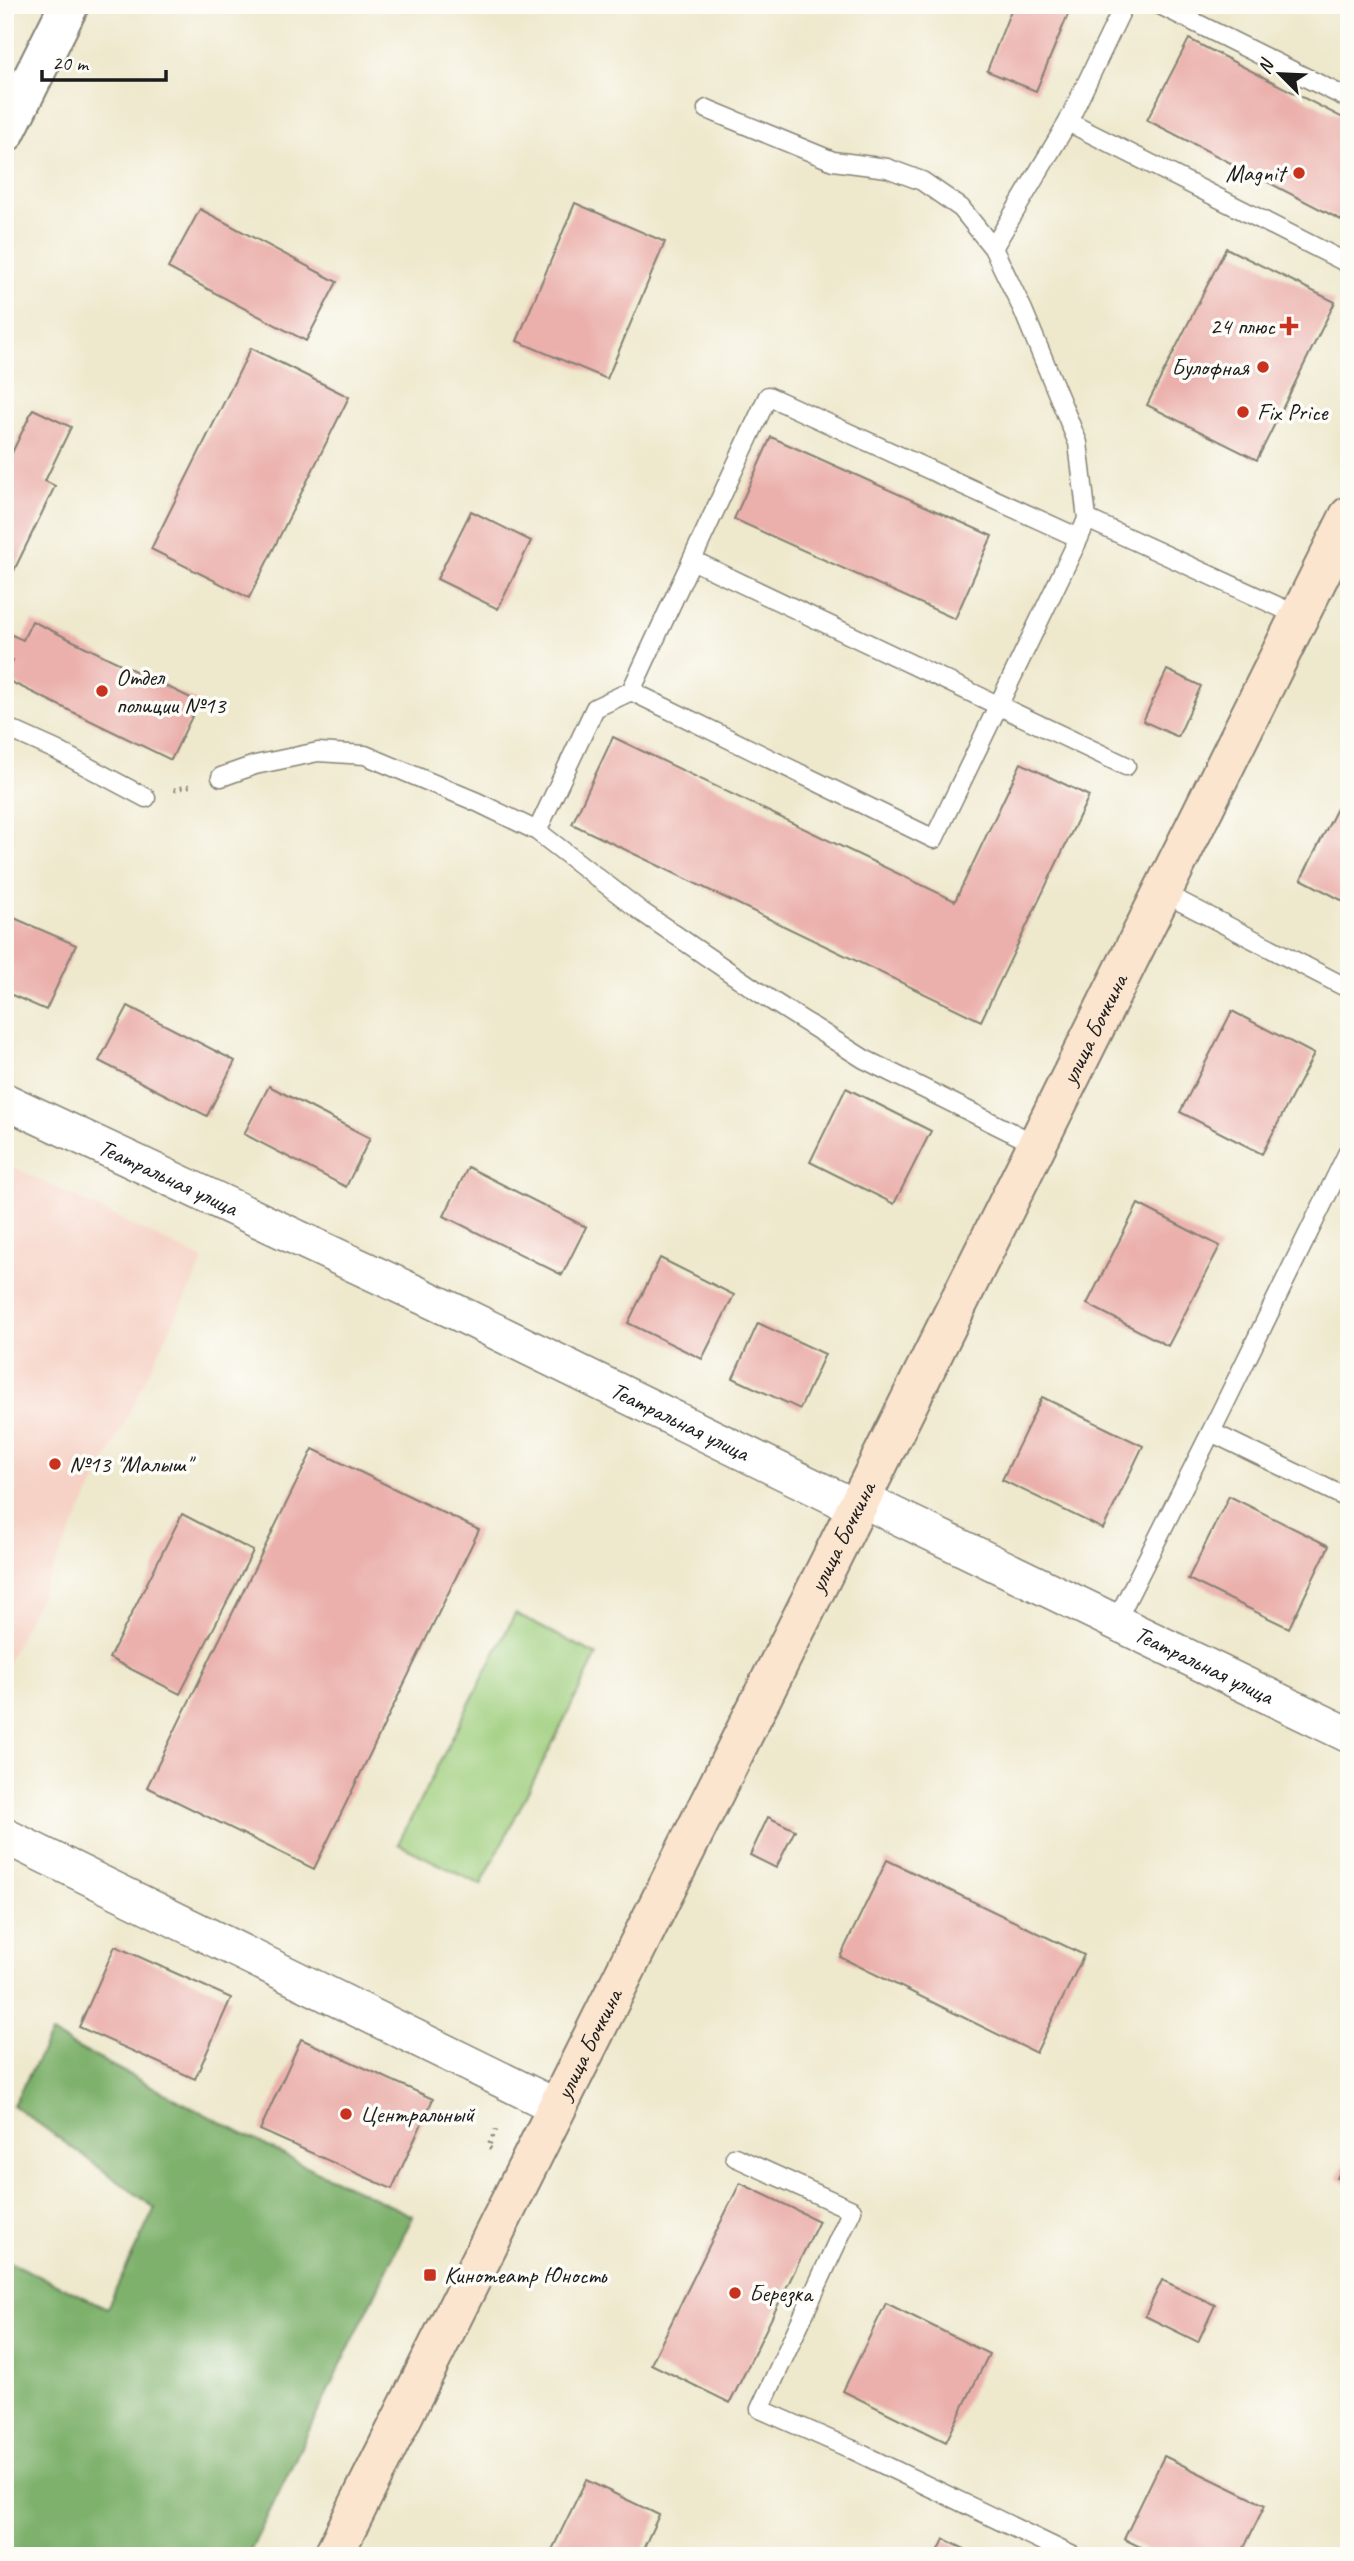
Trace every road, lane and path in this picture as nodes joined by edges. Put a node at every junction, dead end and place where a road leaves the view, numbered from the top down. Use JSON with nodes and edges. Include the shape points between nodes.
{"nodes":[{"id":1,"x":69,"y":5,"type":"edge"},
{"id":2,"x":1124,"y":5,"type":"edge"},
{"id":3,"x":1160,"y":5,"type":"edge"},
{"id":4,"x":1349,"y":99,"type":"edge"},
{"id":5,"x":707,"y":109,"type":"dead end"},
{"id":6,"x":1068,"y":122,"type":"junction"},
{"id":7,"x":5,"y":133,"type":"edge"},
{"id":8,"x":993,"y":248,"type":"junction"},
{"id":9,"x":1349,"y":264,"type":"edge"},
{"id":10,"x":1349,"y":516,"type":"edge"},
{"id":11,"x":1087,"y":519,"type":"junction"},
{"id":12,"x":1079,"y":538,"type":"junction"},
{"id":13,"x":692,"y":560,"type":"junction"},
{"id":14,"x":1299,"y":616,"type":"junction"},
{"id":15,"x":631,"y":691,"type":"junction"},
{"id":16,"x":1000,"y":705,"type":"junction"},
{"id":17,"x":5,"y":727,"type":"edge"},
{"id":18,"x":1126,"y":766,"type":"dead end"},
{"id":19,"x":221,"y":777,"type":"joint"},
{"id":20,"x":146,"y":798,"type":"joint"},
{"id":21,"x":537,"y":831,"type":"junction"},
{"id":22,"x":1162,"y":892,"type":"junction"},
{"id":23,"x":1349,"y":989,"type":"edge"},
{"id":24,"x":5,"y":1101,"type":"edge"},
{"id":25,"x":1037,"y":1145,"type":"junction"},
{"id":26,"x":1349,"y":1150,"type":"edge"},
{"id":27,"x":1211,"y":1432,"type":"junction"},
{"id":28,"x":1349,"y":1499,"type":"edge"},
{"id":29,"x":859,"y":1504,"type":"junction"},
{"id":30,"x":1116,"y":1621,"type":"junction"},
{"id":31,"x":1349,"y":1735,"type":"edge"},
{"id":32,"x":5,"y":1836,"type":"edge"},
{"id":33,"x":557,"y":2107,"type":"junction"},
{"id":34,"x":735,"y":2157,"type":"dead end"},
{"id":35,"x":333,"y":2556,"type":"edge"},
{"id":36,"x":1073,"y":2556,"type":"edge"}],
"edges":[{"from":1,"to":7,"type":"street"},
{"from":2,"to":6,"type":"lane"},
{"from":3,"to":4,"type":"lane"},
{"from":5,"to":8,"type":"lane","via":[[833,161],[887,168],[922,181],[961,208]]},
{"from":6,"to":8,"type":"lane"},
{"from":6,"to":9,"type":"lane"},
{"from":8,"to":11,"type":"lane","via":[[1078,443]]},
{"from":10,"to":14,"type":"main road","name":"улица Бочкина"},
{"from":11,"to":12,"type":"lane"},
{"from":11,"to":14,"type":"lane"},
{"from":12,"to":13,"type":"lane","via":[[768,396]]},
{"from":12,"to":16,"type":"lane"},
{"from":13,"to":15,"type":"lane"},
{"from":13,"to":16,"type":"lane"},
{"from":14,"to":22,"type":"main road","name":"улица Бочкина"},
{"from":15,"to":16,"type":"lane","via":[[934,839]]},
{"from":15,"to":21,"type":"lane","via":[[595,708]]},
{"from":16,"to":18,"type":"lane"},
{"from":17,"to":20,"type":"lane"},
{"from":19,"to":20,"type":"path"},
{"from":19,"to":21,"type":"lane","via":[[318,752],[365,755]]},
{"from":21,"to":25,"type":"lane","via":[[642,912],[864,1059]]},
{"from":22,"to":23,"type":"lane"},
{"from":22,"to":25,"type":"main road","name":"улица Бочкина"},
{"from":24,"to":29,"type":"street","name":"Театральная улица"},
{"from":25,"to":29,"type":"main road","name":"улица Бочкина"},
{"from":26,"to":27,"type":"lane"},
{"from":27,"to":28,"type":"lane"},
{"from":27,"to":30,"type":"lane"},
{"from":29,"to":30,"type":"street","name":"Театральная улица"},
{"from":29,"to":33,"type":"main road","name":"улица Бочкина"},
{"from":30,"to":31,"type":"street","name":"Театральная улица"},
{"from":32,"to":33,"type":"street"},
{"from":33,"to":35,"type":"main road","name":"улица Бочкина"},
{"from":34,"to":36,"type":"lane","via":[[852,2210],[760,2409]]}]}
